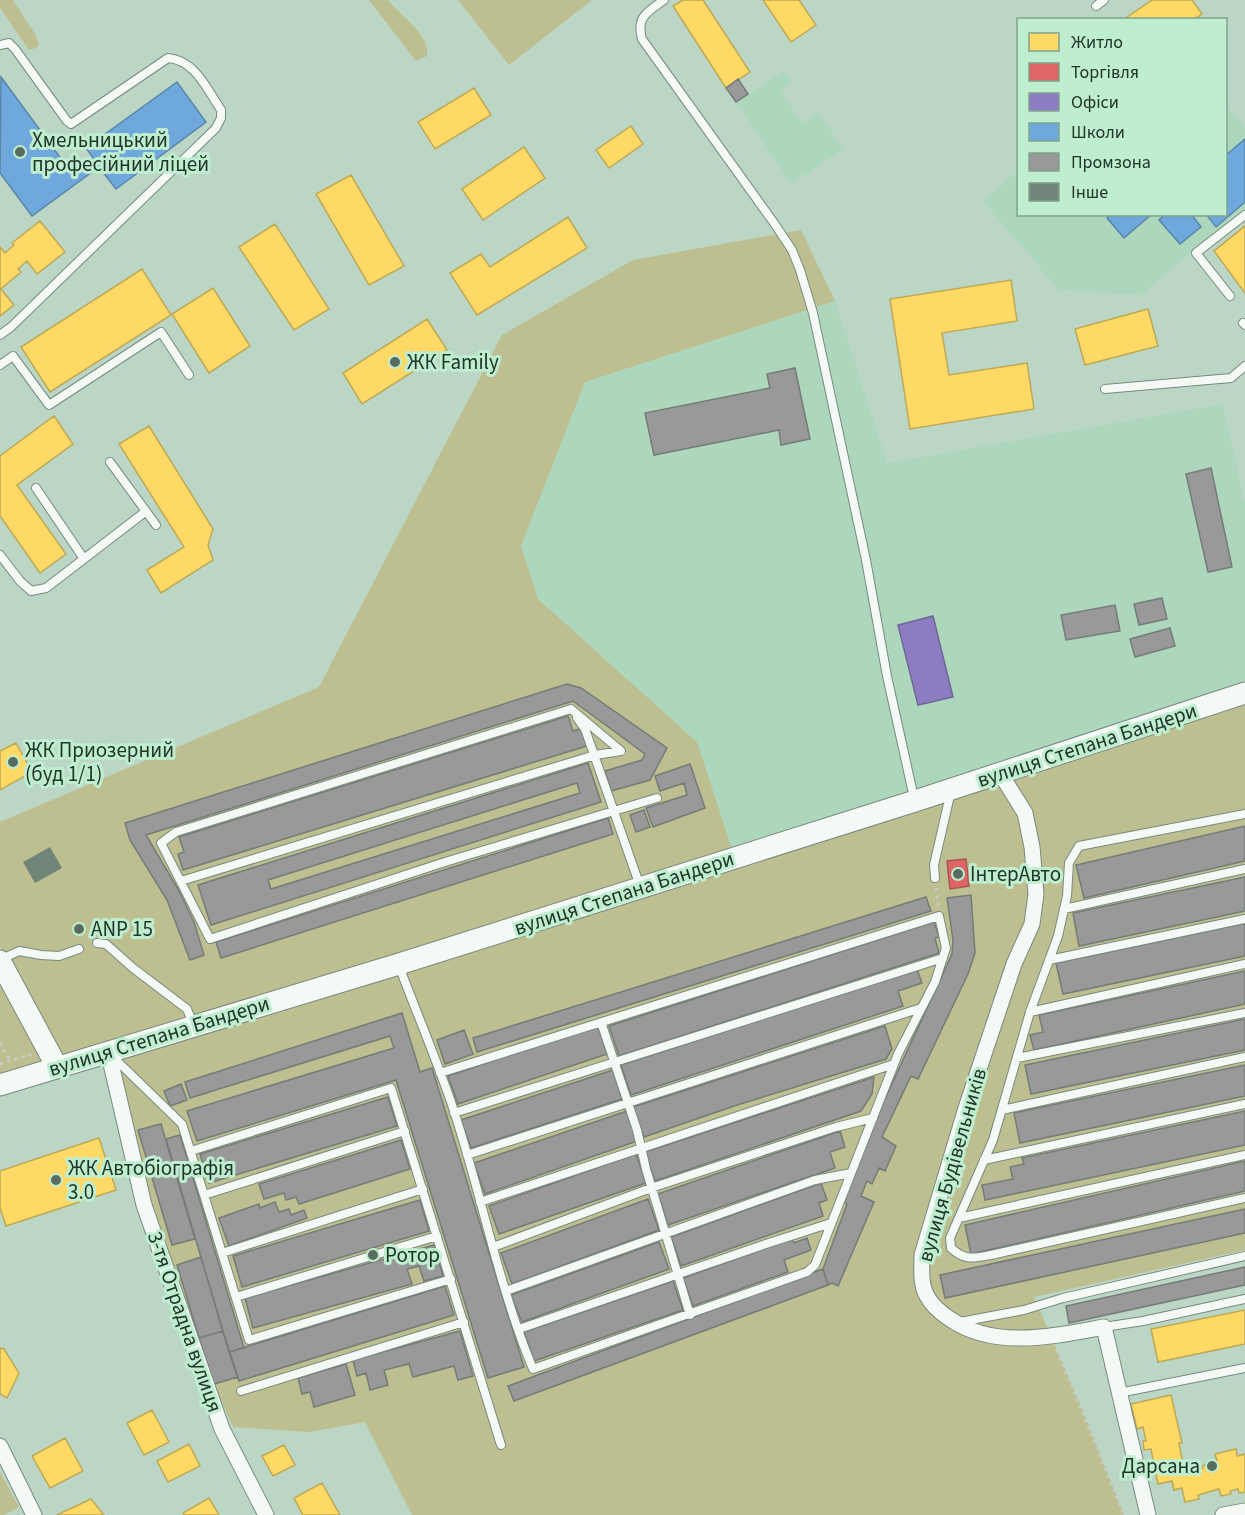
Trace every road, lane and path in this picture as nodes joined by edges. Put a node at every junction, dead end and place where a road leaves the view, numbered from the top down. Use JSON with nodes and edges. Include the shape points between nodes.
{"nodes":[{"id":1,"x":664,"y":0,"type":"edge"},
{"id":2,"x":1104,"y":0,"type":"edge"},
{"id":3,"x":1095,"y":6,"type":"dead end"},
{"id":4,"x":0,"y":45,"type":"edge"},
{"id":5,"x":1245,"y":214,"type":"edge"},
{"id":6,"x":1230,"y":296,"type":"dead end"},
{"id":7,"x":0,"y":335,"type":"edge"},
{"id":8,"x":0,"y":365,"type":"edge"},
{"id":9,"x":1245,"y":366,"type":"edge"},
{"id":10,"x":189,"y":375,"type":"dead end"},
{"id":11,"x":1104,"y":389,"type":"dead end"},
{"id":12,"x":110,"y":462,"type":"dead end"},
{"id":13,"x":36,"y":488,"type":"dead end"},
{"id":14,"x":146,"y":512,"type":"junction"},
{"id":15,"x":156,"y":525,"type":"dead end"},
{"id":16,"x":0,"y":555,"type":"edge"},
{"id":17,"x":84,"y":559,"type":"junction"},
{"id":18,"x":1245,"y":693,"type":"edge"},
{"id":19,"x":571,"y":709,"type":"junction"},
{"id":20,"x":595,"y":755,"type":"junction"},
{"id":21,"x":1000,"y":773,"type":"junction"},
{"id":22,"x":951,"y":789,"type":"junction"},
{"id":23,"x":657,"y":798,"type":"dead end"},
{"id":24,"x":915,"y":801,"type":"junction"},
{"id":25,"x":614,"y":810,"type":"junction"},
{"id":26,"x":1245,"y":814,"type":"edge"},
{"id":27,"x":1245,"y":870,"type":"edge"},
{"id":28,"x":935,"y":878,"type":"joint"},
{"id":29,"x":181,"y":881,"type":"junction"},
{"id":30,"x":641,"y":888,"type":"junction"},
{"id":31,"x":1064,"y":909,"type":"junction"},
{"id":32,"x":939,"y":916,"type":"junction"},
{"id":33,"x":1245,"y":920,"type":"edge"},
{"id":34,"x":97,"y":943,"type":"dead end"},
{"id":35,"x":79,"y":950,"type":"dead end"},
{"id":36,"x":942,"y":958,"type":"junction"},
{"id":37,"x":0,"y":960,"type":"edge"},
{"id":38,"x":1049,"y":960,"type":"junction"},
{"id":39,"x":399,"y":964,"type":"junction"},
{"id":40,"x":1245,"y":964,"type":"edge"},
{"id":41,"x":921,"y":1008,"type":"junction"},
{"id":42,"x":1030,"y":1012,"type":"junction"},
{"id":43,"x":1245,"y":1013,"type":"edge"},
{"id":44,"x":601,"y":1022,"type":"junction"},
{"id":45,"x":194,"y":1026,"type":"junction"},
{"id":46,"x":0,"y":1043,"type":"edge"},
{"id":47,"x":108,"y":1051,"type":"junction"},
{"id":48,"x":1245,"y":1057,"type":"edge"},
{"id":49,"x":1017,"y":1058,"type":"junction"},
{"id":50,"x":614,"y":1061,"type":"junction"},
{"id":51,"x":0,"y":1064,"type":"edge"},
{"id":52,"x":894,"y":1064,"type":"junction"},
{"id":53,"x":57,"y":1067,"type":"junction"},
{"id":54,"x":440,"y":1073,"type":"junction"},
{"id":55,"x":0,"y":1085,"type":"edge"},
{"id":56,"x":628,"y":1104,"type":"junction"},
{"id":57,"x":1245,"y":1104,"type":"edge"},
{"id":58,"x":1002,"y":1110,"type":"junction"},
{"id":59,"x":454,"y":1113,"type":"junction"},
{"id":60,"x":873,"y":1119,"type":"junction"},
{"id":61,"x":405,"y":1131,"type":"junction"},
{"id":62,"x":641,"y":1147,"type":"junction"},
{"id":63,"x":191,"y":1151,"type":"junction"},
{"id":64,"x":466,"y":1155,"type":"junction"},
{"id":65,"x":1245,"y":1155,"type":"edge"},
{"id":66,"x":984,"y":1160,"type":"junction"},
{"id":67,"x":851,"y":1173,"type":"junction"},
{"id":68,"x":651,"y":1188,"type":"junction"},
{"id":69,"x":423,"y":1189,"type":"junction"},
{"id":70,"x":204,"y":1195,"type":"junction"},
{"id":71,"x":1245,"y":1198,"type":"edge"},
{"id":72,"x":480,"y":1202,"type":"junction"},
{"id":73,"x":959,"y":1218,"type":"junction"},
{"id":74,"x":831,"y":1223,"type":"junction"},
{"id":75,"x":665,"y":1233,"type":"junction"},
{"id":76,"x":437,"y":1236,"type":"junction"},
{"id":77,"x":493,"y":1247,"type":"junction"},
{"id":78,"x":222,"y":1253,"type":"junction"},
{"id":79,"x":1245,"y":1256,"type":"edge"},
{"id":80,"x":678,"y":1274,"type":"junction"},
{"id":81,"x":451,"y":1280,"type":"junction"},
{"id":82,"x":506,"y":1290,"type":"junction"},
{"id":83,"x":236,"y":1297,"type":"junction"},
{"id":84,"x":1245,"y":1299,"type":"edge"},
{"id":85,"x":690,"y":1315,"type":"junction"},
{"id":86,"x":994,"y":1317,"type":"junction"},
{"id":87,"x":464,"y":1322,"type":"junction"},
{"id":88,"x":956,"y":1323,"type":"junction"},
{"id":89,"x":1104,"y":1326,"type":"junction"},
{"id":90,"x":519,"y":1329,"type":"junction"},
{"id":91,"x":992,"y":1335,"type":"junction"},
{"id":92,"x":1051,"y":1336,"type":"junction"},
{"id":93,"x":1245,"y":1368,"type":"edge"},
{"id":94,"x":242,"y":1391,"type":"dead end"},
{"id":95,"x":1119,"y":1394,"type":"junction"},
{"id":96,"x":501,"y":1445,"type":"dead end"},
{"id":97,"x":0,"y":1446,"type":"edge"},
{"id":98,"x":1245,"y":1511,"type":"edge"},
{"id":99,"x":34,"y":1515,"type":"edge"},
{"id":100,"x":266,"y":1515,"type":"edge"},
{"id":101,"x":1124,"y":1515,"type":"edge"},
{"id":102,"x":1148,"y":1515,"type":"edge"},
{"id":103,"x":1223,"y":1515,"type":"edge"}],
"edges":[{"from":1,"to":24,"type":"lane","via":[[641,20],[642,39],[774,223],[801,270]]},
{"from":2,"to":3,"type":"lane"},
{"from":4,"to":7,"type":"lane","via":[[9,43],[15,49],[71,123],[168,58],[192,68],[220,110],[221,118],[216,128]]},
{"from":5,"to":6,"type":"lane","via":[[1197,253]]},
{"from":8,"to":10,"type":"lane","via":[[13,356],[50,405],[162,332]]},
{"from":9,"to":11,"type":"lane","via":[[1231,378]]},
{"from":12,"to":14,"type":"lane"},
{"from":13,"to":17,"type":"lane"},
{"from":14,"to":15,"type":"lane"},
{"from":14,"to":17,"type":"lane"},
{"from":16,"to":17,"type":"lane","via":[[31,591],[46,588]]},
{"from":18,"to":21,"type":"main road","name":"вулиця Степана Бандери"},
{"from":19,"to":20,"type":"lane","via":[[585,729]]},
{"from":19,"to":20,"type":"lane","via":[[621,751]]},
{"from":19,"to":29,"type":"lane","via":[[176,832],[161,843]]},
{"from":20,"to":25,"type":"lane"},
{"from":20,"to":29,"type":"lane"},
{"from":21,"to":22,"type":"main road","name":"вулиця Степана Бандери"},
{"from":21,"to":88,"type":"street","name":"вулиця Будівельників","via":[[1025,813],[1036,894],[1032,924],[1014,964],[970,1096],[922,1255],[921,1277],[927,1296],[938,1311]]},
{"from":22,"to":24,"type":"main road","name":"вулиця Степана Бандери"},
{"from":22,"to":28,"type":"lane","via":[[934,865]]},
{"from":23,"to":25,"type":"lane"},
{"from":24,"to":30,"type":"main road","name":"вулиця Степана Бандери"},
{"from":25,"to":29,"type":"lane","via":[[210,939]]},
{"from":25,"to":30,"type":"lane"},
{"from":26,"to":31,"type":"lane","via":[[1079,846],[1069,863]]},
{"from":27,"to":31,"type":"lane"},
{"from":28,"to":32,"type":"path"},
{"from":30,"to":39,"type":"main road","name":"вулиця Степана Бандери"},
{"from":31,"to":38,"type":"lane"},
{"from":32,"to":36,"type":"lane","via":[[946,948]]},
{"from":32,"to":44,"type":"lane"},
{"from":33,"to":38,"type":"lane"},
{"from":34,"to":45,"type":"lane","via":[[106,944],[187,1009]]},
{"from":35,"to":37,"type":"lane","via":[[59,956],[19,951]]},
{"from":36,"to":41,"type":"lane"},
{"from":36,"to":50,"type":"lane"},
{"from":37,"to":53,"type":"main road"},
{"from":38,"to":42,"type":"lane"},
{"from":39,"to":45,"type":"main road","name":"вулиця Степана Бандери"},
{"from":39,"to":54,"type":"lane"},
{"from":40,"to":42,"type":"lane"},
{"from":41,"to":52,"type":"lane"},
{"from":41,"to":56,"type":"lane"},
{"from":42,"to":49,"type":"lane"},
{"from":43,"to":49,"type":"lane"},
{"from":44,"to":50,"type":"lane"},
{"from":44,"to":54,"type":"lane"},
{"from":45,"to":47,"type":"main road","name":"вулиця Степана Бандери"},
{"from":46,"to":51,"type":"path","via":[[10,1060]]},
{"from":47,"to":53,"type":"main road","name":"вулиця Степана Бандери"},
{"from":47,"to":63,"type":"lane","via":[[182,1124]]},
{"from":47,"to":100,"type":"street","name":"3-тя Отрадна вулиця","via":[[144,1205],[222,1429]]},
{"from":48,"to":58,"type":"lane"},
{"from":49,"to":58,"type":"lane"},
{"from":50,"to":56,"type":"lane"},
{"from":50,"to":59,"type":"lane"},
{"from":52,"to":60,"type":"lane"},
{"from":52,"to":62,"type":"lane"},
{"from":53,"to":55,"type":"main road","name":"вулиця Степана Бандери"},
{"from":54,"to":59,"type":"lane"},
{"from":56,"to":62,"type":"lane"},
{"from":56,"to":64,"type":"lane"},
{"from":57,"to":66,"type":"lane"},
{"from":58,"to":66,"type":"lane"},
{"from":59,"to":64,"type":"lane"},
{"from":60,"to":67,"type":"lane"},
{"from":60,"to":68,"type":"lane","via":[[836,1126]]},
{"from":61,"to":63,"type":"lane","via":[[391,1088]]},
{"from":61,"to":69,"type":"lane"},
{"from":61,"to":70,"type":"lane"},
{"from":62,"to":68,"type":"lane"},
{"from":62,"to":72,"type":"lane"},
{"from":63,"to":70,"type":"lane"},
{"from":64,"to":72,"type":"lane"},
{"from":65,"to":73,"type":"lane"},
{"from":66,"to":73,"type":"lane"},
{"from":67,"to":74,"type":"lane"},
{"from":67,"to":75,"type":"lane","via":[[815,1180]]},
{"from":68,"to":75,"type":"lane"},
{"from":68,"to":77,"type":"lane"},
{"from":69,"to":76,"type":"lane"},
{"from":69,"to":78,"type":"lane"},
{"from":70,"to":78,"type":"lane"},
{"from":71,"to":73,"type":"lane","via":[[973,1258],[961,1257],[951,1248],[950,1238]]},
{"from":72,"to":77,"type":"lane"},
{"from":74,"to":80,"type":"lane"},
{"from":74,"to":85,"type":"lane","via":[[815,1265],[807,1272]]},
{"from":75,"to":80,"type":"lane"},
{"from":75,"to":82,"type":"lane"},
{"from":76,"to":81,"type":"lane"},
{"from":76,"to":83,"type":"lane"},
{"from":77,"to":82,"type":"lane"},
{"from":78,"to":83,"type":"lane"},
{"from":79,"to":86,"type":"lane"},
{"from":80,"to":85,"type":"lane"},
{"from":80,"to":90,"type":"lane"},
{"from":81,"to":83,"type":"lane","via":[[249,1340]]},
{"from":81,"to":87,"type":"lane"},
{"from":82,"to":90,"type":"lane"},
{"from":84,"to":89,"type":"lane"},
{"from":85,"to":90,"type":"lane","via":[[533,1369]]},
{"from":86,"to":88,"type":"lane"},
{"from":86,"to":91,"type":"lane"},
{"from":87,"to":94,"type":"lane"},
{"from":87,"to":96,"type":"lane"},
{"from":88,"to":91,"type":"street","name":"вулиця Будівельників"},
{"from":89,"to":92,"type":"street","name":"вулиця Будівельників"},
{"from":89,"to":95,"type":"street"},
{"from":91,"to":92,"type":"street","name":"вулиця Будівельників"},
{"from":92,"to":101,"type":"path"},
{"from":93,"to":95,"type":"lane"},
{"from":95,"to":102,"type":"street"},
{"from":97,"to":99,"type":"street"},
{"from":98,"to":103,"type":"street"}]}
